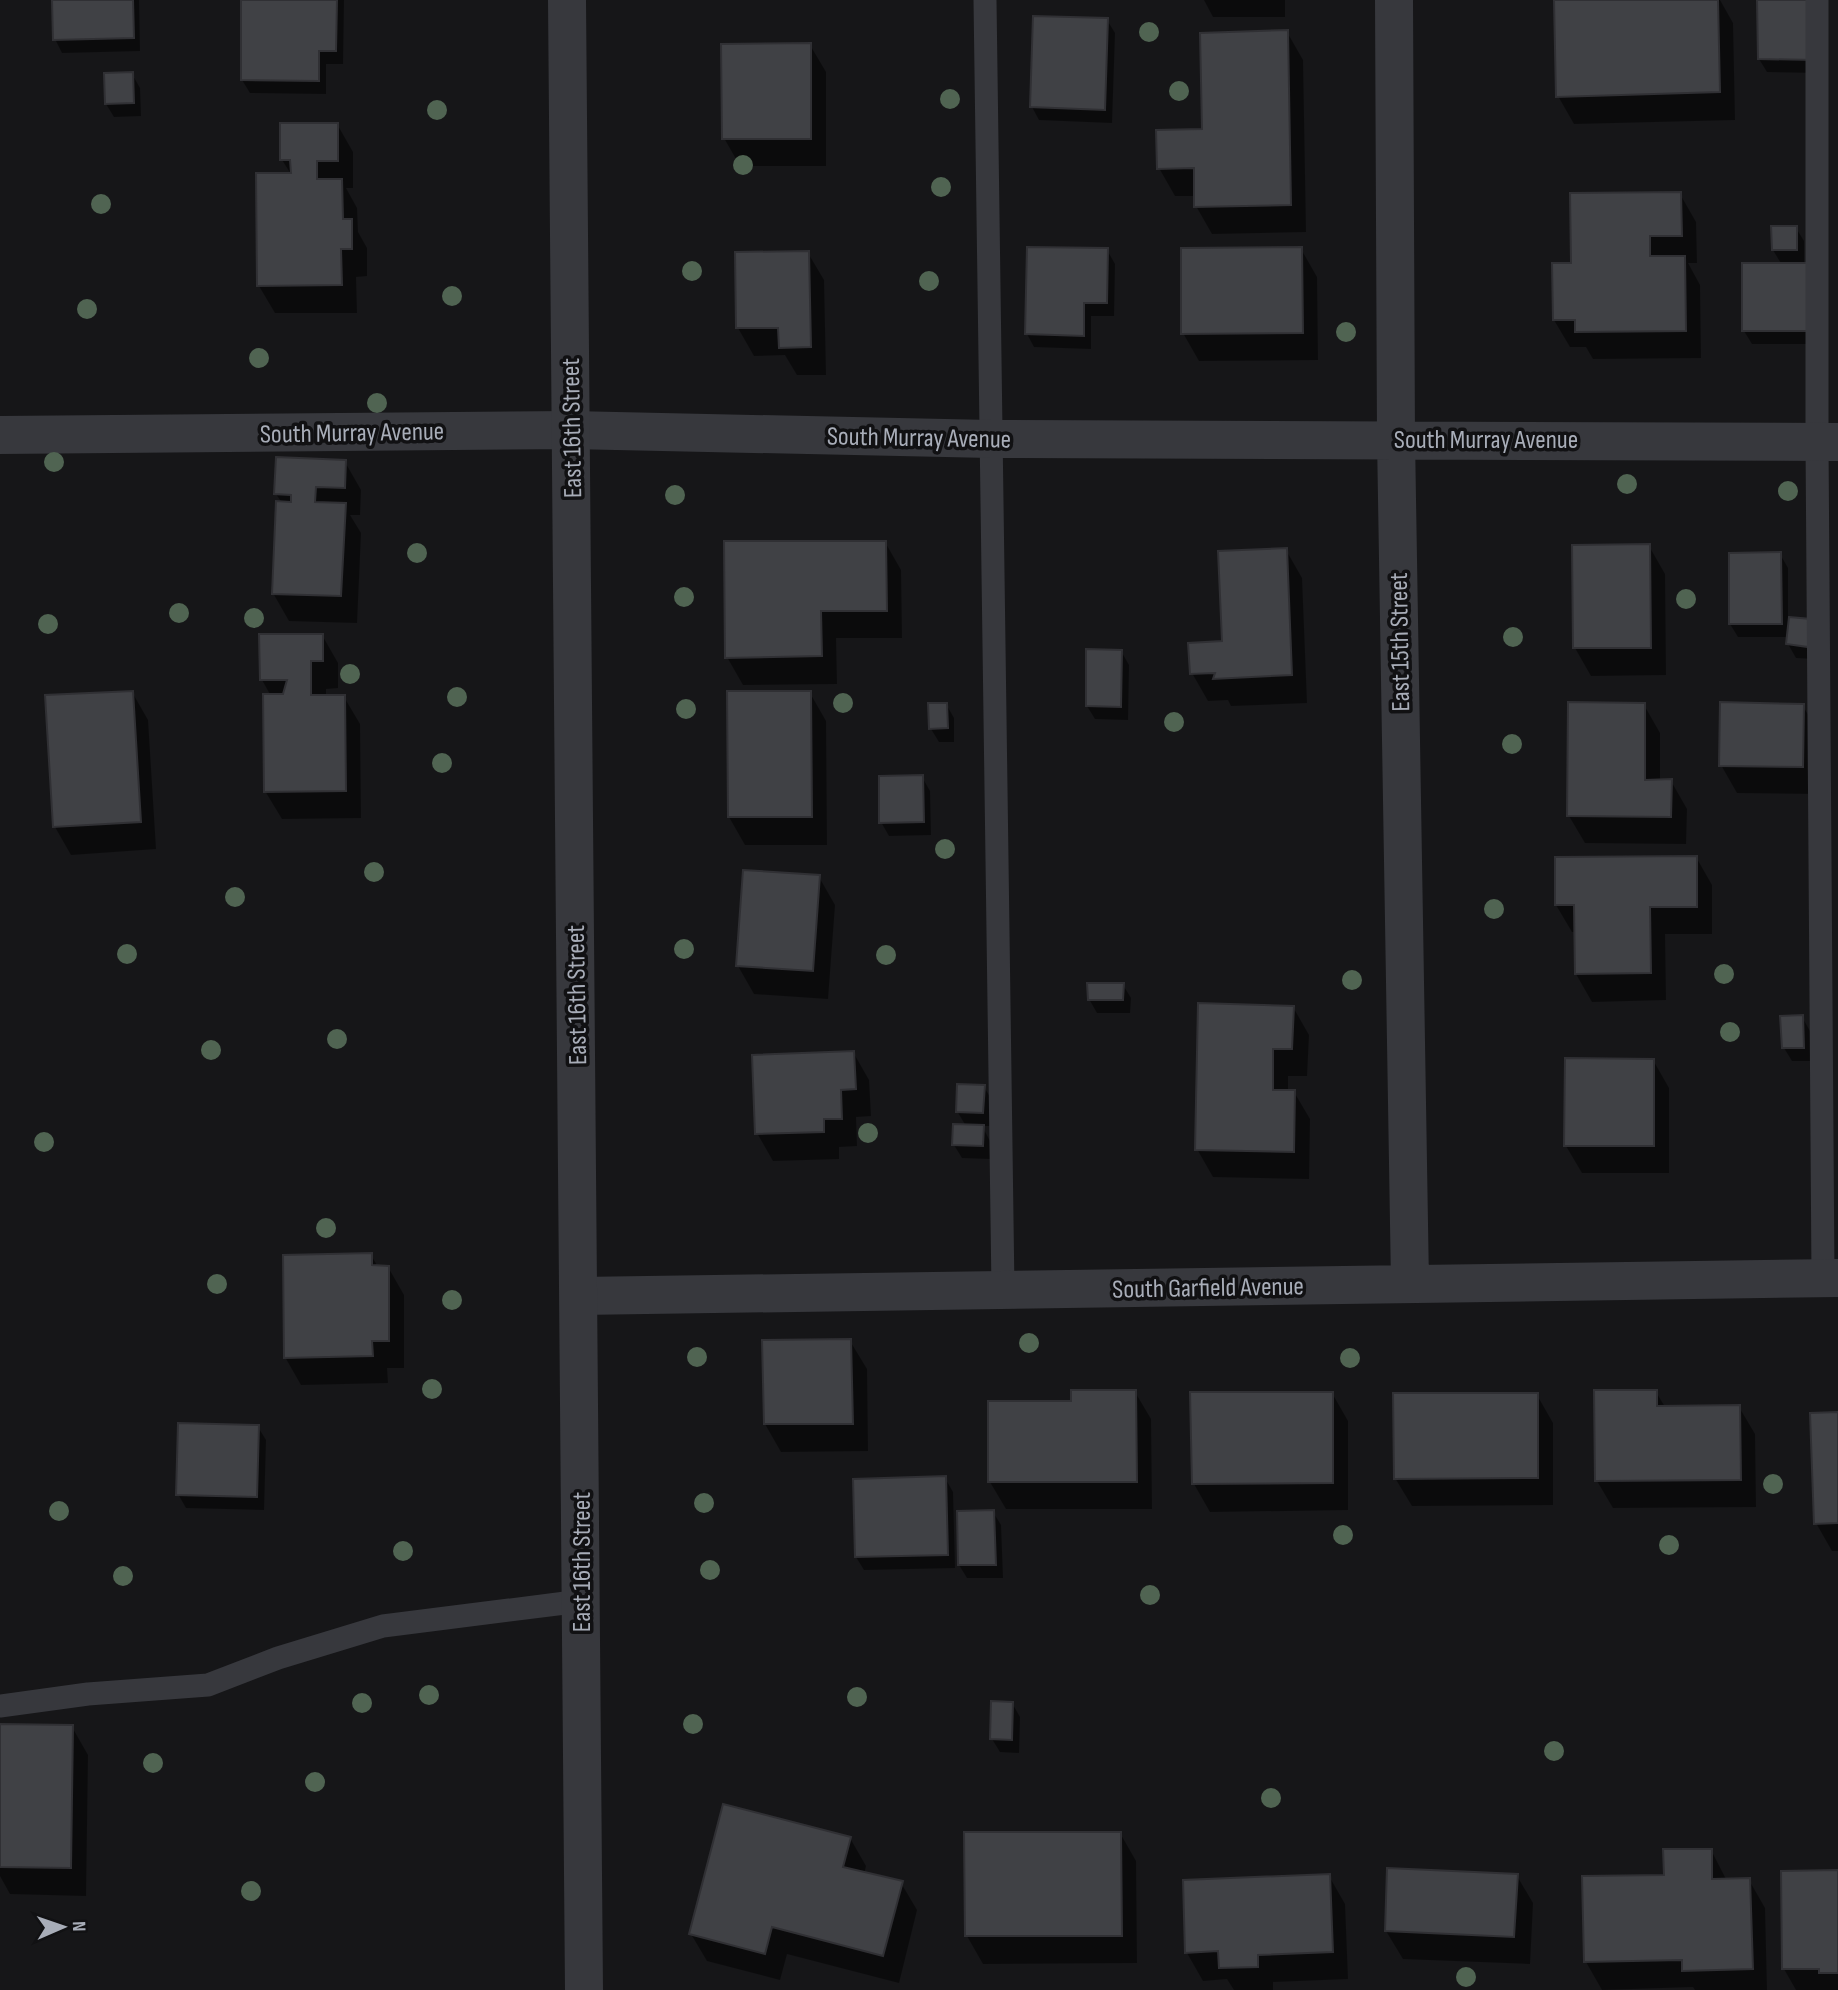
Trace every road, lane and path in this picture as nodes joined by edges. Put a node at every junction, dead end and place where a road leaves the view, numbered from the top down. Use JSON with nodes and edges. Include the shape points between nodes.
{"nodes":[{"id":1,"x":567,"y":0,"type":"edge"},
{"id":2,"x":985,"y":0,"type":"edge"},
{"id":3,"x":1394,"y":0,"type":"edge"},
{"id":4,"x":1817,"y":0,"type":"edge"},
{"id":5,"x":571,"y":430,"type":"junction"},
{"id":6,"x":0,"y":435,"type":"edge"},
{"id":7,"x":991,"y":439,"type":"junction"},
{"id":8,"x":1396,"y":439,"type":"junction"},
{"id":9,"x":1827,"y":442,"type":"edge"},
{"id":10,"x":1831,"y":1278,"type":"edge"},
{"id":11,"x":1410,"y":1284,"type":"junction"},
{"id":12,"x":1003,"y":1290,"type":"junction"},
{"id":13,"x":579,"y":1296,"type":"junction"},
{"id":14,"x":581,"y":1601,"type":"junction"},
{"id":15,"x":0,"y":1706,"type":"edge"},
{"id":16,"x":584,"y":1990,"type":"edge"}],
"edges":[{"from":1,"to":5,"type":"street","name":"East 16th Street"},
{"from":2,"to":7,"type":"lane"},
{"from":3,"to":8,"type":"street","name":"East 15th Street"},
{"from":4,"to":9,"type":"lane"},
{"from":5,"to":6,"type":"street","name":"South Murray Avenue"},
{"from":5,"to":7,"type":"street","name":"South Murray Avenue"},
{"from":5,"to":13,"type":"street","name":"East 16th Street"},
{"from":7,"to":8,"type":"street","name":"South Murray Avenue"},
{"from":7,"to":12,"type":"lane"},
{"from":8,"to":9,"type":"street","name":"South Murray Avenue"},
{"from":8,"to":11,"type":"street","name":"East 15th Street"},
{"from":9,"to":10,"type":"lane"},
{"from":10,"to":11,"type":"street","name":"South Garfield Avenue"},
{"from":11,"to":12,"type":"street","name":"South Garfield Avenue"},
{"from":12,"to":13,"type":"street","name":"South Garfield Avenue"},
{"from":13,"to":14,"type":"street","name":"East 16th Street"},
{"from":14,"to":15,"type":"lane","via":[[383,1626],[208,1685]]},
{"from":14,"to":16,"type":"street","name":"East 16th Street"}]}
